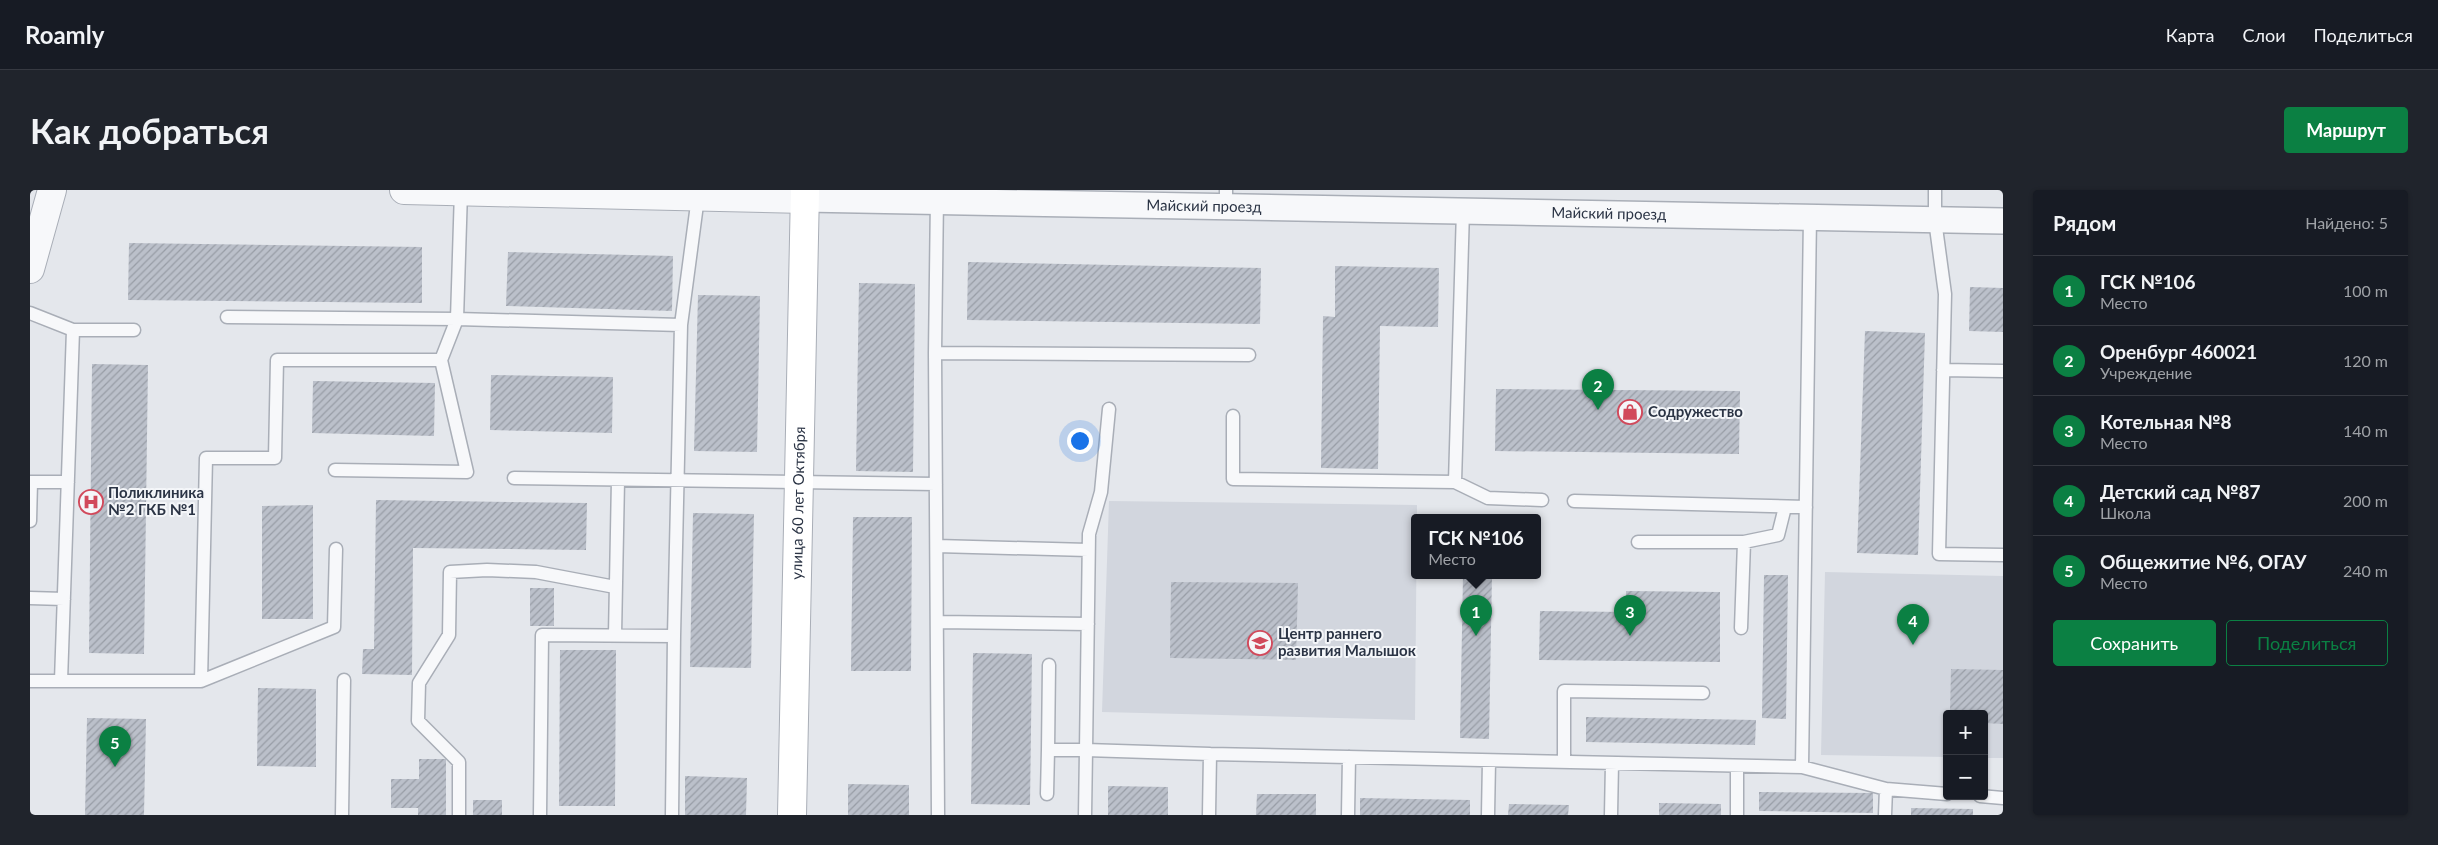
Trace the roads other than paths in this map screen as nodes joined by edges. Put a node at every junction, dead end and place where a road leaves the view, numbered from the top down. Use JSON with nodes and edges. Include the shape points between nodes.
{"nodes":[{"id":1,"x":52,"y":190,"type":"edge"},
{"id":2,"x":404,"y":190,"type":"edge"},
{"id":3,"x":1935,"y":190,"type":"edge"},
{"id":4,"x":461,"y":191,"type":"edge"},
{"id":5,"x":805,"y":195,"type":"edge"},
{"id":6,"x":937,"y":195,"type":"edge"},
{"id":7,"x":698,"y":196,"type":"junction"},
{"id":8,"x":1226,"y":198,"type":"edge"},
{"id":9,"x":1462,"y":210,"type":"junction"},
{"id":10,"x":1810,"y":217,"type":"junction"},
{"id":11,"x":1935,"y":220,"type":"junction"},
{"id":12,"x":2003,"y":221,"type":"edge"},
{"id":13,"x":30,"y":270,"type":"edge"},
{"id":14,"x":30,"y":313,"type":"edge"},
{"id":15,"x":227,"y":317,"type":"dead end"},
{"id":16,"x":458,"y":319,"type":"junction"},
{"id":17,"x":681,"y":325,"type":"junction"},
{"id":18,"x":73,"y":330,"type":"junction"},
{"id":19,"x":134,"y":330,"type":"dead end"},
{"id":20,"x":935,"y":353,"type":"junction"},
{"id":21,"x":1249,"y":356,"type":"dead end"},
{"id":22,"x":441,"y":360,"type":"junction"},
{"id":23,"x":1943,"y":370,"type":"junction"},
{"id":24,"x":2003,"y":371,"type":"edge"},
{"id":25,"x":1109,"y":409,"type":"dead end"},
{"id":26,"x":1233,"y":416,"type":"dead end"},
{"id":27,"x":335,"y":470,"type":"dead end"},
{"id":28,"x":514,"y":478,"type":"dead end"},
{"id":29,"x":618,"y":480,"type":"junction"},
{"id":30,"x":678,"y":480,"type":"junction"},
{"id":31,"x":68,"y":482,"type":"junction"},
{"id":32,"x":1454,"y":482,"type":"junction"},
{"id":33,"x":799,"y":483,"type":"junction"},
{"id":34,"x":936,"y":484,"type":"junction"},
{"id":35,"x":1542,"y":500,"type":"dead end"},
{"id":36,"x":1574,"y":501,"type":"dead end"},
{"id":37,"x":1785,"y":506,"type":"junction"},
{"id":38,"x":1806,"y":507,"type":"junction"},
{"id":39,"x":30,"y":521,"type":"edge"},
{"id":40,"x":1638,"y":542,"type":"dead end"},
{"id":41,"x":1744,"y":542,"type":"junction"},
{"id":42,"x":938,"y":546,"type":"junction"},
{"id":43,"x":336,"y":548,"type":"dead end"},
{"id":44,"x":1088,"y":550,"type":"junction"},
{"id":45,"x":2003,"y":555,"type":"edge"},
{"id":46,"x":615,"y":587,"type":"junction"},
{"id":47,"x":30,"y":598,"type":"edge"},
{"id":48,"x":64,"y":599,"type":"junction"},
{"id":49,"x":938,"y":622,"type":"junction"},
{"id":50,"x":1088,"y":624,"type":"junction"},
{"id":51,"x":1741,"y":628,"type":"dead end"},
{"id":52,"x":614,"y":635,"type":"junction"},
{"id":53,"x":674,"y":636,"type":"junction"},
{"id":54,"x":1049,"y":665,"type":"dead end"},
{"id":55,"x":344,"y":680,"type":"dead end"},
{"id":56,"x":30,"y":681,"type":"edge"},
{"id":57,"x":61,"y":681,"type":"junction"},
{"id":58,"x":201,"y":681,"type":"junction"},
{"id":59,"x":1703,"y":693,"type":"dead end"},
{"id":60,"x":1048,"y":750,"type":"junction"},
{"id":61,"x":1086,"y":750,"type":"junction"},
{"id":62,"x":1210,"y":754,"type":"junction"},
{"id":63,"x":1349,"y":757,"type":"junction"},
{"id":64,"x":1489,"y":761,"type":"junction"},
{"id":65,"x":1564,"y":762,"type":"junction"},
{"id":66,"x":1612,"y":763,"type":"junction"},
{"id":67,"x":1737,"y":766,"type":"junction"},
{"id":68,"x":1802,"y":768,"type":"junction"},
{"id":69,"x":1886,"y":789,"type":"junction"},
{"id":70,"x":1047,"y":794,"type":"dead end"},
{"id":71,"x":1943,"y":794,"type":"edge"},
{"id":72,"x":1988,"y":797,"type":"edge"},
{"id":73,"x":2003,"y":798,"type":"edge"},
{"id":74,"x":342,"y":815,"type":"edge"},
{"id":75,"x":459,"y":815,"type":"edge"},
{"id":76,"x":540,"y":815,"type":"edge"},
{"id":77,"x":672,"y":815,"type":"edge"},
{"id":78,"x":792,"y":815,"type":"edge"},
{"id":79,"x":938,"y":815,"type":"edge"},
{"id":80,"x":1085,"y":815,"type":"edge"},
{"id":81,"x":1209,"y":815,"type":"edge"},
{"id":82,"x":1348,"y":815,"type":"edge"},
{"id":83,"x":1488,"y":815,"type":"edge"},
{"id":84,"x":1611,"y":815,"type":"edge"},
{"id":85,"x":1736,"y":815,"type":"edge"},
{"id":86,"x":1885,"y":815,"type":"edge"}],
"edges":[{"from":1,"to":13,"type":"street"},
{"from":2,"to":4,"type":"street","name":"Майский проезд"},
{"from":3,"to":11,"type":"lane"},
{"from":4,"to":7,"type":"street","name":"Майский проезд"},
{"from":4,"to":16,"type":"lane"},
{"from":5,"to":6,"type":"street","name":"Майский проезд"},
{"from":5,"to":7,"type":"street","name":"Майский проезд"},
{"from":5,"to":33,"type":"main road","name":"улица 60 лет Октября"},
{"from":6,"to":8,"type":"street","name":"Майский проезд"},
{"from":6,"to":20,"type":"lane"},
{"from":7,"to":17,"type":"lane"},
{"from":8,"to":9,"type":"street","name":"Майский проезд"},
{"from":9,"to":10,"type":"street","name":"Майский проезд"},
{"from":9,"to":32,"type":"lane"},
{"from":10,"to":11,"type":"street","name":"Майский проезд"},
{"from":10,"to":38,"type":"lane"},
{"from":11,"to":12,"type":"street","name":"Майский проезд"},
{"from":11,"to":23,"type":"lane","via":[[1945,294]]},
{"from":14,"to":18,"type":"lane"},
{"from":15,"to":16,"type":"lane"},
{"from":16,"to":17,"type":"lane"},
{"from":16,"to":22,"type":"lane"},
{"from":17,"to":30,"type":"lane"},
{"from":18,"to":19,"type":"lane"},
{"from":18,"to":31,"type":"lane"},
{"from":20,"to":21,"type":"lane"},
{"from":20,"to":34,"type":"lane"},
{"from":22,"to":27,"type":"lane","via":[[467,472]]},
{"from":22,"to":58,"type":"lane","via":[[276,360],[275,458],[206,458]]},
{"from":23,"to":24,"type":"lane"},
{"from":23,"to":45,"type":"lane","via":[[1939,554]]},
{"from":25,"to":44,"type":"lane","via":[[1101,492],[1089,534]]},
{"from":26,"to":32,"type":"lane","via":[[1233,479]]},
{"from":28,"to":29,"type":"lane"},
{"from":29,"to":30,"type":"lane"},
{"from":29,"to":46,"type":"lane"},
{"from":30,"to":33,"type":"lane"},
{"from":30,"to":53,"type":"lane"},
{"from":31,"to":39,"type":"lane","via":[[31,482]]},
{"from":31,"to":48,"type":"lane"},
{"from":32,"to":35,"type":"lane","via":[[1488,498]]},
{"from":33,"to":34,"type":"lane"},
{"from":33,"to":78,"type":"main road","name":"улица 60 лет Октября"},
{"from":34,"to":42,"type":"lane"},
{"from":36,"to":37,"type":"lane"},
{"from":37,"to":38,"type":"lane"},
{"from":37,"to":41,"type":"lane","via":[[1778,535]]},
{"from":38,"to":68,"type":"lane"},
{"from":40,"to":41,"type":"lane"},
{"from":41,"to":51,"type":"lane"},
{"from":42,"to":44,"type":"lane"},
{"from":42,"to":49,"type":"lane"},
{"from":43,"to":58,"type":"lane","via":[[334,627]]},
{"from":44,"to":50,"type":"lane"},
{"from":46,"to":52,"type":"lane"},
{"from":46,"to":75,"type":"lane","via":[[536,572],[450,572],[449,635],[419,683],[418,721],[459,762]]},
{"from":47,"to":48,"type":"lane"},
{"from":48,"to":57,"type":"lane"},
{"from":49,"to":50,"type":"lane"},
{"from":49,"to":79,"type":"lane"},
{"from":50,"to":61,"type":"lane"},
{"from":52,"to":53,"type":"lane"},
{"from":52,"to":76,"type":"lane","via":[[542,635]]},
{"from":53,"to":77,"type":"lane"},
{"from":54,"to":60,"type":"lane"},
{"from":55,"to":74,"type":"lane"},
{"from":56,"to":57,"type":"lane"},
{"from":57,"to":58,"type":"lane"},
{"from":59,"to":65,"type":"lane","via":[[1564,691]]},
{"from":60,"to":61,"type":"lane"},
{"from":60,"to":70,"type":"lane"},
{"from":61,"to":62,"type":"lane"},
{"from":61,"to":80,"type":"lane"},
{"from":62,"to":63,"type":"lane"},
{"from":62,"to":81,"type":"lane"},
{"from":63,"to":64,"type":"lane"},
{"from":63,"to":82,"type":"lane"},
{"from":64,"to":65,"type":"lane"},
{"from":64,"to":83,"type":"lane"},
{"from":65,"to":66,"type":"lane"},
{"from":66,"to":67,"type":"lane"},
{"from":66,"to":84,"type":"lane"},
{"from":67,"to":68,"type":"lane"},
{"from":67,"to":85,"type":"lane"},
{"from":68,"to":69,"type":"lane"},
{"from":69,"to":71,"type":"lane"},
{"from":69,"to":86,"type":"lane"},
{"from":72,"to":73,"type":"lane"}]}
